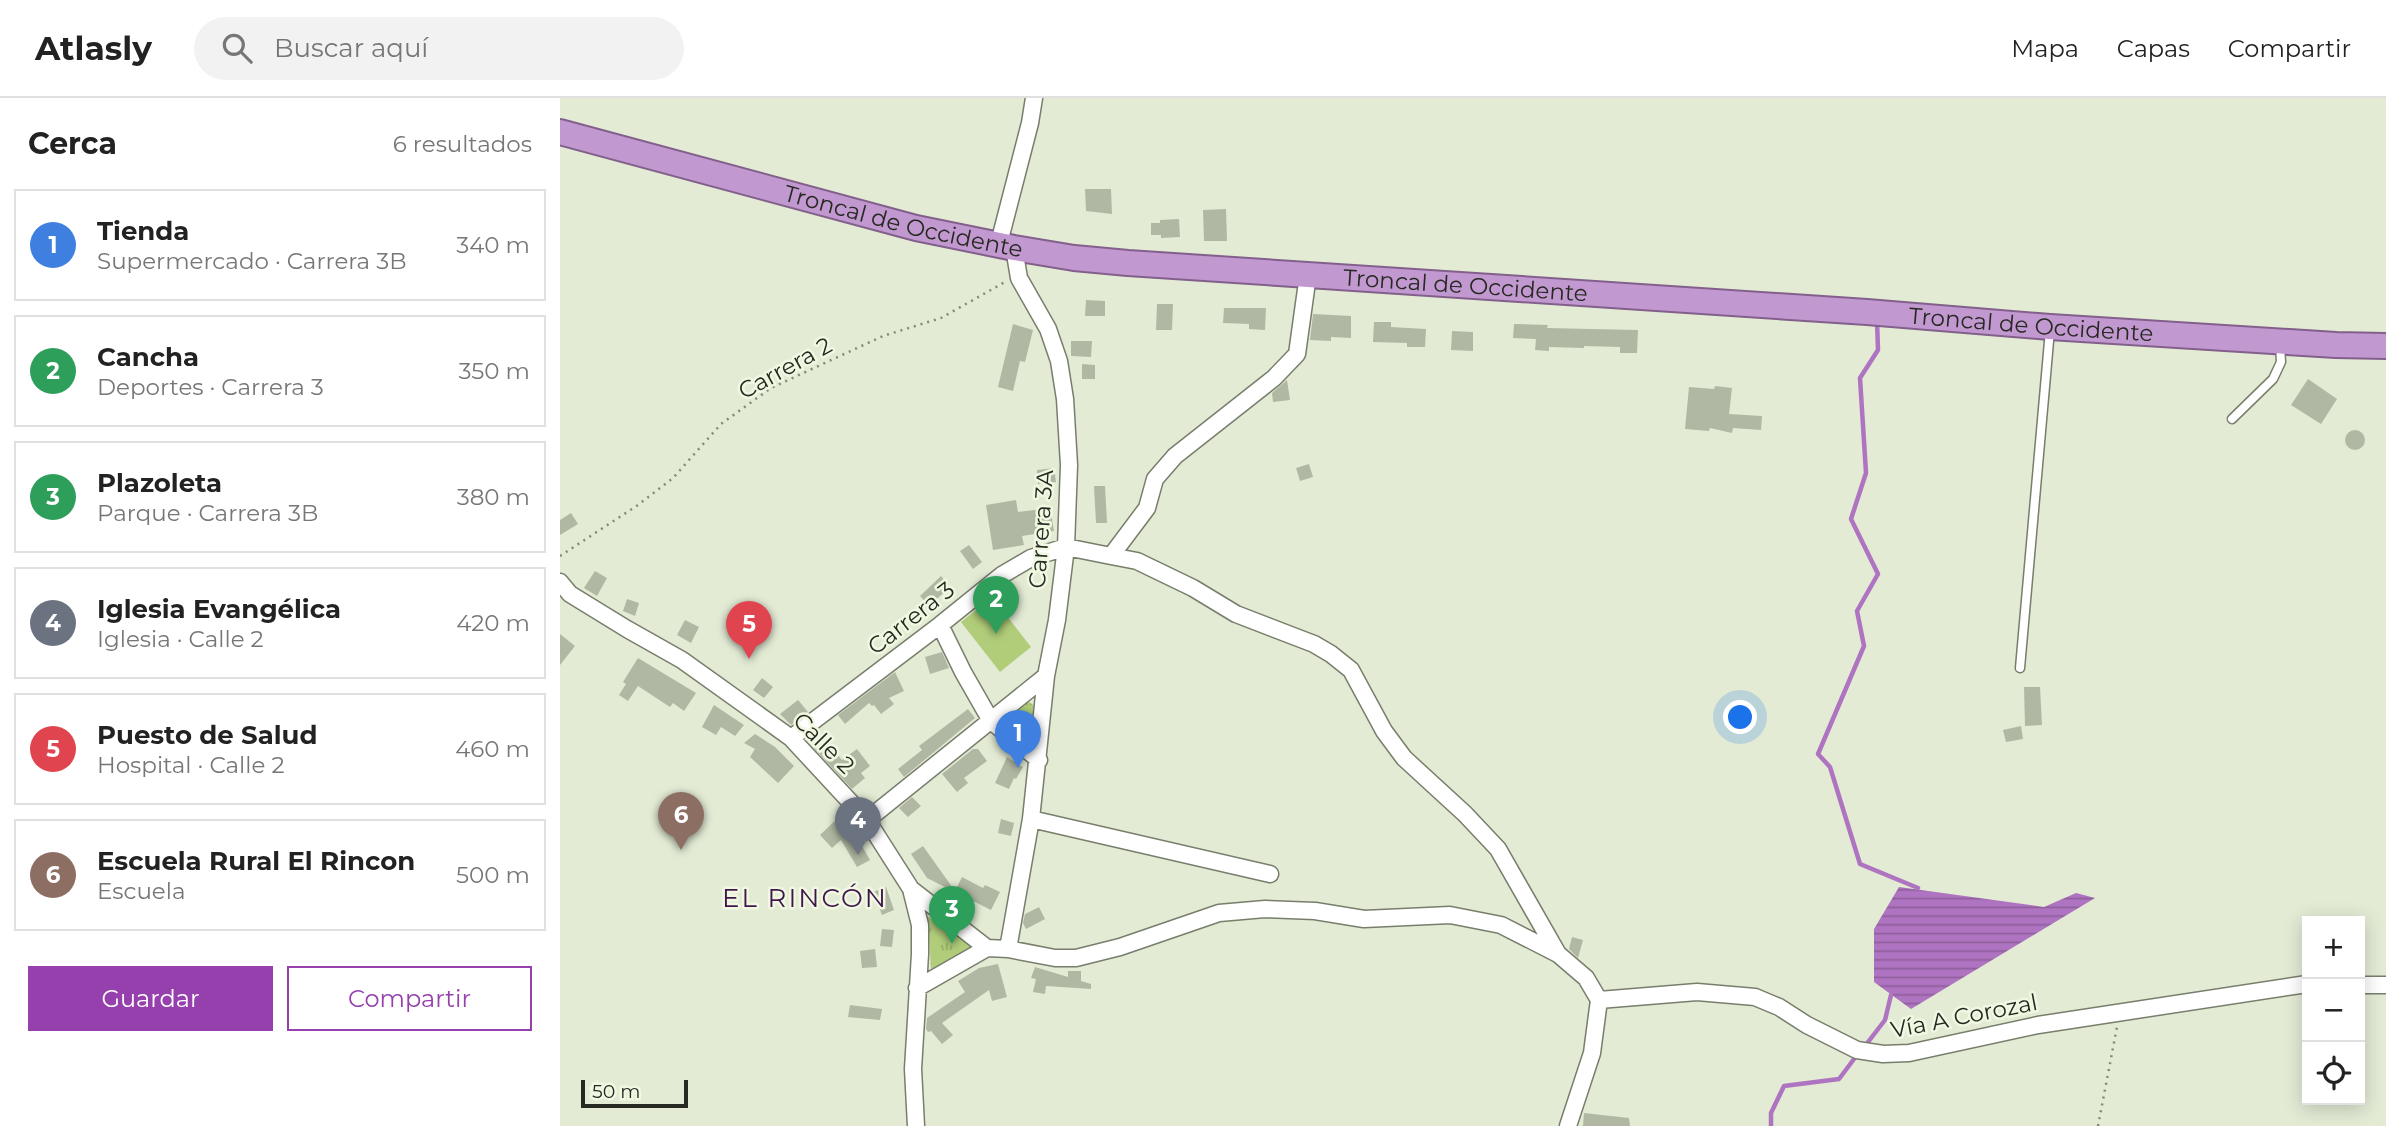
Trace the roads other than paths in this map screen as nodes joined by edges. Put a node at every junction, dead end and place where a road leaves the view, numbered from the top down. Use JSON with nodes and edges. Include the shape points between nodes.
{"nodes":[{"id":1,"x":1034,"y":98,"type":"edge"},
{"id":2,"x":560,"y":132,"type":"edge"},
{"id":3,"x":1006,"y":245,"type":"junction"},
{"id":4,"x":1308,"y":275,"type":"junction"},
{"id":5,"x":2050,"y":327,"type":"junction"},
{"id":6,"x":2280,"y":342,"type":"junction"},
{"id":7,"x":2386,"y":346,"type":"edge"},
{"id":8,"x":2232,"y":419,"type":"dead end"},
{"id":9,"x":1066,"y":547,"type":"junction"},
{"id":10,"x":1111,"y":556,"type":"junction"},
{"id":11,"x":560,"y":582,"type":"edge"},
{"id":12,"x":940,"y":625,"type":"junction"},
{"id":13,"x":2020,"y":668,"type":"dead end"},
{"id":14,"x":1046,"y":676,"type":"junction"},
{"id":15,"x":991,"y":721,"type":"junction"},
{"id":16,"x":791,"y":738,"type":"junction"},
{"id":17,"x":1039,"y":760,"type":"junction"},
{"id":18,"x":1031,"y":819,"type":"junction"},
{"id":19,"x":867,"y":820,"type":"junction"},
{"id":20,"x":1270,"y":873,"type":"dead end"},
{"id":21,"x":911,"y":889,"type":"junction"},
{"id":22,"x":987,"y":948,"type":"junction"},
{"id":23,"x":1008,"y":949,"type":"junction"},
{"id":24,"x":1558,"y":954,"type":"junction"},
{"id":25,"x":2302,"y":985,"type":"edge"},
{"id":26,"x":2365,"y":985,"type":"edge"},
{"id":27,"x":2386,"y":985,"type":"edge"},
{"id":28,"x":917,"y":988,"type":"junction"},
{"id":29,"x":1599,"y":1000,"type":"junction"},
{"id":30,"x":916,"y":1126,"type":"edge"},
{"id":31,"x":1568,"y":1126,"type":"edge"}],
"edges":[{"from":1,"to":3,"type":"street"},
{"from":2,"to":3,"type":"highway","name":"Troncal de Occidente","via":[[916,228]]},
{"from":3,"to":4,"type":"highway","name":"Troncal de Occidente","via":[[1074,258]]},
{"from":3,"to":9,"type":"street","name":"Carrera 3A","via":[[1059,361],[1069,465]]},
{"from":4,"to":5,"type":"highway","name":"Troncal de Occidente"},
{"from":4,"to":10,"type":"street","via":[[1297,354],[1274,378],[1175,456],[1155,479],[1147,508]]},
{"from":5,"to":6,"type":"highway","name":"Troncal de Occidente"},
{"from":5,"to":13,"type":"lane"},
{"from":6,"to":7,"type":"highway","name":"Troncal de Occidente"},
{"from":6,"to":8,"type":"lane","via":[[2281,362],[2273,379]]},
{"from":9,"to":10,"type":"street"},
{"from":9,"to":12,"type":"street","name":"Carrera 3","via":[[1031,558],[1002,575]]},
{"from":9,"to":14,"type":"street","name":"Carrera 3A"},
{"from":10,"to":24,"type":"street","via":[[1137,561],[1236,614],[1314,644],[1351,670],[1404,758],[1498,849]]},
{"from":11,"to":16,"type":"street","name":"Calle 2","via":[[570,594],[682,660]]},
{"from":12,"to":15,"type":"street"},
{"from":12,"to":16,"type":"street","name":"Carrera 3"},
{"from":14,"to":15,"type":"street"},
{"from":14,"to":17,"type":"street","name":"Carrera 3A"},
{"from":15,"to":17,"type":"street"},
{"from":15,"to":19,"type":"street"},
{"from":16,"to":19,"type":"street","name":"Calle 2"},
{"from":17,"to":18,"type":"street","name":"Carrera 3A"},
{"from":18,"to":20,"type":"street"},
{"from":18,"to":23,"type":"street","name":"Carrera 3A"},
{"from":19,"to":21,"type":"street","name":"Calle 2"},
{"from":21,"to":22,"type":"street"},
{"from":21,"to":28,"type":"street","name":"Calle 2","via":[[920,925]]},
{"from":22,"to":23,"type":"street"},
{"from":22,"to":28,"type":"street"},
{"from":23,"to":24,"type":"street","via":[[1076,958],[1219,913],[1265,909],[1363,919],[1450,915],[1501,925]]},
{"from":24,"to":29,"type":"street","via":[[1586,978]]},
{"from":25,"to":29,"type":"street","name":"Vía A Corozal","via":[[1883,1054],[1857,1050],[1755,997],[1697,992]]},
{"from":26,"to":27,"type":"street"},
{"from":28,"to":30,"type":"street","name":"Calle 2"},
{"from":29,"to":31,"type":"street","via":[[1592,1053]]}]}
